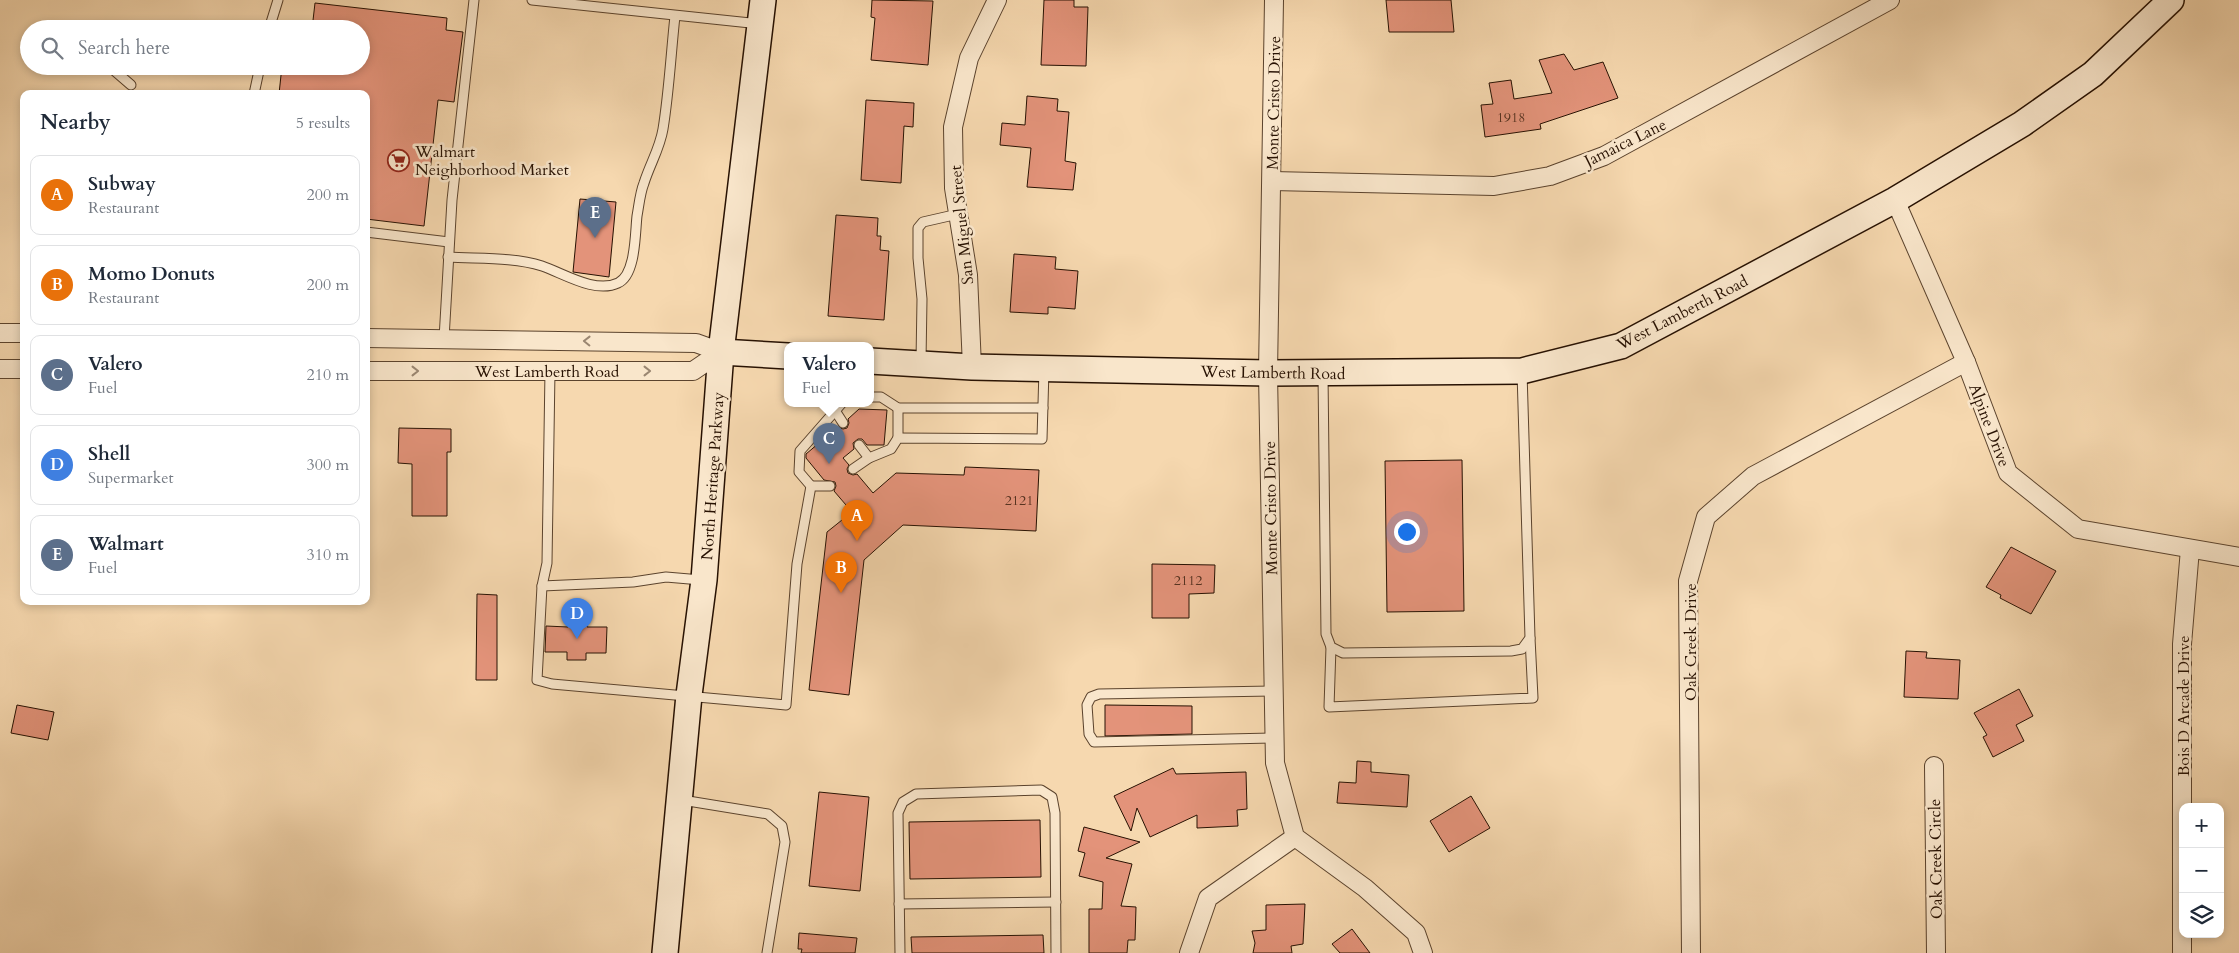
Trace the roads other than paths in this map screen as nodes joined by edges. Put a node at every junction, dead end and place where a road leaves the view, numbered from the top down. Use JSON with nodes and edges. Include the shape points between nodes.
{"nodes":[{"id":1,"x":278,"y":0,"type":"edge"},
{"id":2,"x":474,"y":0,"type":"edge"},
{"id":3,"x":532,"y":0,"type":"edge"},
{"id":4,"x":763,"y":0,"type":"edge"},
{"id":5,"x":997,"y":0,"type":"edge"},
{"id":6,"x":1274,"y":0,"type":"edge"},
{"id":7,"x":1890,"y":0,"type":"edge"},
{"id":8,"x":2171,"y":0,"type":"edge"},
{"id":9,"x":675,"y":16,"type":"junction"},
{"id":10,"x":272,"y":20,"type":"edge"},
{"id":11,"x":760,"y":24,"type":"junction"},
{"id":12,"x":119,"y":75,"type":"edge"},
{"id":13,"x":258,"y":75,"type":"edge"},
{"id":14,"x":131,"y":85,"type":"dead end"},
{"id":15,"x":255,"y":90,"type":"edge"},
{"id":16,"x":1272,"y":181,"type":"junction"},
{"id":17,"x":1895,"y":200,"type":"junction"},
{"id":18,"x":958,"y":214,"type":"junction"},
{"id":19,"x":370,"y":232,"type":"edge"},
{"id":20,"x":449,"y":242,"type":"junction"},
{"id":21,"x":448,"y":256,"type":"junction"},
{"id":22,"x":0,"y":333,"type":"edge"},
{"id":23,"x":20,"y":333,"type":"edge"},
{"id":24,"x":370,"y":338,"type":"edge"},
{"id":25,"x":444,"y":339,"type":"junction"},
{"id":26,"x":721,"y":352,"type":"junction"},
{"id":27,"x":784,"y":356,"type":"edge"},
{"id":28,"x":874,"y":361,"type":"edge"},
{"id":29,"x":1966,"y":362,"type":"junction"},
{"id":30,"x":921,"y":364,"type":"junction"},
{"id":31,"x":972,"y":367,"type":"junction"},
{"id":32,"x":0,"y":369,"type":"edge"},
{"id":33,"x":20,"y":369,"type":"edge"},
{"id":34,"x":1044,"y":369,"type":"junction"},
{"id":35,"x":370,"y":371,"type":"edge"},
{"id":36,"x":550,"y":371,"type":"junction"},
{"id":37,"x":1522,"y":371,"type":"junction"},
{"id":38,"x":1268,"y":373,"type":"junction"},
{"id":39,"x":1323,"y":373,"type":"junction"},
{"id":40,"x":874,"y":397,"type":"edge"},
{"id":41,"x":837,"y":407,"type":"edge"},
{"id":42,"x":898,"y":408,"type":"junction"},
{"id":43,"x":1043,"y":408,"type":"junction"},
{"id":44,"x":834,"y":409,"type":"junction"},
{"id":45,"x":843,"y":423,"type":"dead end"},
{"id":46,"x":898,"y":438,"type":"junction"},
{"id":47,"x":859,"y":445,"type":"dead end"},
{"id":48,"x":868,"y":458,"type":"junction"},
{"id":49,"x":853,"y":470,"type":"dead end"},
{"id":50,"x":811,"y":486,"type":"junction"},
{"id":51,"x":830,"y":486,"type":"dead end"},
{"id":52,"x":2190,"y":549,"type":"junction"},
{"id":53,"x":2239,"y":558,"type":"edge"},
{"id":54,"x":704,"y":580,"type":"junction"},
{"id":55,"x":542,"y":586,"type":"junction"},
{"id":56,"x":1530,"y":638,"type":"junction"},
{"id":57,"x":1331,"y":647,"type":"junction"},
{"id":58,"x":1274,"y":691,"type":"junction"},
{"id":59,"x":689,"y":695,"type":"junction"},
{"id":60,"x":1275,"y":738,"type":"junction"},
{"id":61,"x":1934,"y":766,"type":"dead end"},
{"id":62,"x":679,"y":800,"type":"junction"},
{"id":63,"x":1295,"y":837,"type":"junction"},
{"id":64,"x":1056,"y":902,"type":"junction"},
{"id":65,"x":899,"y":904,"type":"junction"},
{"id":66,"x":664,"y":953,"type":"edge"},
{"id":67,"x":767,"y":953,"type":"edge"},
{"id":68,"x":900,"y":953,"type":"edge"},
{"id":69,"x":1056,"y":953,"type":"edge"},
{"id":70,"x":1189,"y":953,"type":"edge"},
{"id":71,"x":1423,"y":953,"type":"edge"},
{"id":72,"x":1691,"y":953,"type":"edge"},
{"id":73,"x":1936,"y":953,"type":"edge"},
{"id":74,"x":2182,"y":953,"type":"edge"}],
"edges":[{"from":1,"to":10,"type":"lane"},
{"from":2,"to":20,"type":"lane"},
{"from":3,"to":9,"type":"lane"},
{"from":4,"to":11,"type":"street","name":"North Heritage Parkway"},
{"from":5,"to":18,"type":"street","name":"San Miguel Street","via":[[969,58],[953,127],[954,188]]},
{"from":6,"to":16,"type":"street","name":"Monte Cristo Drive"},
{"from":7,"to":16,"type":"street","name":"Jamaica Lane","via":[[1604,156],[1550,176],[1494,186]]},
{"from":8,"to":17,"type":"street","name":"West Lamberth Road","via":[[2093,74],[2022,124]]},
{"from":9,"to":11,"type":"lane"},
{"from":9,"to":21,"type":"lane","via":[[663,130],[643,183],[628,273],[618,283],[604,285],[578,281],[541,266]]},
{"from":11,"to":26,"type":"street","name":"North Heritage Parkway"},
{"from":12,"to":14,"type":"lane"},
{"from":13,"to":15,"type":"lane"},
{"from":16,"to":38,"type":"street","name":"Monte Cristo Drive"},
{"from":17,"to":29,"type":"street","name":"Alpine Drive"},
{"from":17,"to":37,"type":"street","name":"West Lamberth Road","via":[[1621,346]]},
{"from":18,"to":30,"type":"lane","via":[[923,222],[918,228]]},
{"from":18,"to":31,"type":"street","name":"San Miguel Street","via":[[968,275]]},
{"from":19,"to":20,"type":"lane"},
{"from":20,"to":21,"type":"lane"},
{"from":21,"to":25,"type":"lane"},
{"from":22,"to":23,"type":"street"},
{"from":24,"to":25,"type":"street","name":"West Lamberth Road"},
{"from":26,"to":25,"type":"street","name":"West Lamberth Road","one_way":true,"via":[[696,342]]},
{"from":26,"to":27,"type":"street","name":"West Lamberth Road"},
{"from":36,"to":26,"type":"street","name":"West Lamberth Road","one_way":true,"via":[[693,371]]},
{"from":26,"to":54,"type":"street","name":"North Heritage Parkway"},
{"from":28,"to":30,"type":"street","name":"West Lamberth Road"},
{"from":29,"to":52,"type":"street","name":"Alpine Drive","via":[[2008,473],[2078,529]]},
{"from":29,"to":72,"type":"street","name":"Oak Creek Drive","via":[[1752,476],[1706,517],[1688,581]]},
{"from":30,"to":31,"type":"street","name":"West Lamberth Road"},
{"from":31,"to":34,"type":"street","name":"West Lamberth Road"},
{"from":32,"to":33,"type":"street"},
{"from":34,"to":38,"type":"street","name":"West Lamberth Road"},
{"from":34,"to":43,"type":"lane"},
{"from":35,"to":36,"type":"street","name":"West Lamberth Road","one_way":true},
{"from":36,"to":55,"type":"lane","via":[[547,563]]},
{"from":37,"to":39,"type":"street","name":"West Lamberth Road"},
{"from":37,"to":56,"type":"lane"},
{"from":38,"to":39,"type":"street","name":"West Lamberth Road"},
{"from":38,"to":58,"type":"street","name":"Monte Cristo Drive"},
{"from":39,"to":57,"type":"lane","via":[[1326,634]]},
{"from":40,"to":42,"type":"lane","via":[[881,397]]},
{"from":41,"to":44,"type":"lane"},
{"from":42,"to":43,"type":"lane"},
{"from":42,"to":46,"type":"lane"},
{"from":43,"to":46,"type":"lane","via":[[1042,439]]},
{"from":44,"to":45,"type":"lane"},
{"from":44,"to":50,"type":"lane","via":[[811,444],[800,451],[798,472]]},
{"from":46,"to":48,"type":"lane","via":[[891,449]]},
{"from":47,"to":48,"type":"lane"},
{"from":48,"to":49,"type":"lane"},
{"from":50,"to":51,"type":"lane"},
{"from":50,"to":59,"type":"lane","via":[[797,564],[786,705]]},
{"from":52,"to":53,"type":"street","name":"Alpine Drive"},
{"from":52,"to":74,"type":"street","name":"Bois D Arcade Drive","via":[[2182,644]]},
{"from":54,"to":55,"type":"lane","via":[[666,577],[633,582]]},
{"from":54,"to":59,"type":"street","name":"North Heritage Parkway"},
{"from":55,"to":59,"type":"lane","via":[[537,680]]},
{"from":56,"to":57,"type":"lane","via":[[1522,649],[1511,651],[1343,653]]},
{"from":56,"to":57,"type":"lane","via":[[1533,698],[1329,707]]},
{"from":58,"to":60,"type":"street","name":"Monte Cristo Drive"},
{"from":58,"to":60,"type":"lane","via":[[1099,694],[1091,697],[1087,705],[1089,734],[1094,742]]},
{"from":59,"to":62,"type":"street","name":"North Heritage Parkway"},
{"from":60,"to":63,"type":"street","name":"Monte Cristo Drive","via":[[1275,762]]},
{"from":61,"to":73,"type":"street","name":"Oak Creek Circle"},
{"from":62,"to":66,"type":"street","name":"North Heritage Parkway"},
{"from":62,"to":67,"type":"lane","via":[[768,814],[782,826],[785,842]]},
{"from":63,"to":70,"type":"street","via":[[1208,898]]},
{"from":63,"to":71,"type":"street","via":[[1365,888],[1416,933]]},
{"from":64,"to":65,"type":"lane"},
{"from":64,"to":65,"type":"lane","via":[[1055,813],[1052,797],[1041,790],[916,794],[903,802],[898,813]]},
{"from":64,"to":69,"type":"lane"},
{"from":65,"to":68,"type":"lane"}]}
